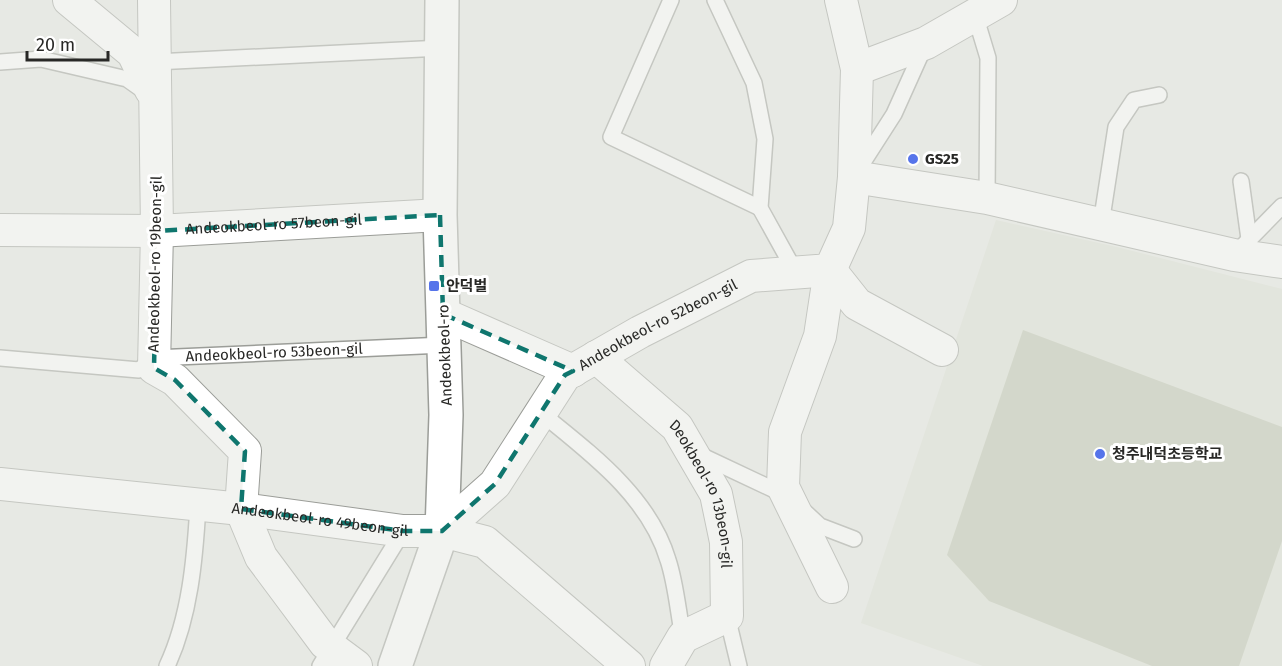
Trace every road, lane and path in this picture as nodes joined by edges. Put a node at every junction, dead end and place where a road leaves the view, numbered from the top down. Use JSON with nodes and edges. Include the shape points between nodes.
{"nodes":[{"id":1,"x":69,"y":0,"type":"edge"},
{"id":2,"x":154,"y":0,"type":"edge"},
{"id":3,"x":442,"y":0,"type":"edge"},
{"id":4,"x":671,"y":0,"type":"edge"},
{"id":5,"x":716,"y":0,"type":"edge"},
{"id":6,"x":841,"y":0,"type":"edge"},
{"id":7,"x":988,"y":7,"type":"edge"},
{"id":8,"x":926,"y":43,"type":"junction"},
{"id":9,"x":442,"y":48,"type":"junction"},
{"id":10,"x":0,"y":62,"type":"edge"},
{"id":11,"x":155,"y":62,"type":"junction"},
{"id":12,"x":857,"y":69,"type":"junction"},
{"id":13,"x":1159,"y":95,"type":"dead end"},
{"id":14,"x":156,"y":99,"type":"junction"},
{"id":15,"x":854,"y":177,"type":"junction"},
{"id":16,"x":1241,"y":181,"type":"dead end"},
{"id":17,"x":987,"y":198,"type":"junction"},
{"id":18,"x":1282,"y":206,"type":"edge"},
{"id":19,"x":760,"y":208,"type":"junction"},
{"id":20,"x":440,"y":215,"type":"junction"},
{"id":21,"x":1101,"y":224,"type":"junction"},
{"id":22,"x":0,"y":230,"type":"edge"},
{"id":23,"x":157,"y":231,"type":"junction"},
{"id":24,"x":1242,"y":247,"type":"junction"},
{"id":25,"x":1282,"y":262,"type":"edge"},
{"id":26,"x":830,"y":270,"type":"junction"},
{"id":27,"x":796,"y":273,"type":"junction"},
{"id":28,"x":444,"y":330,"type":"junction"},
{"id":29,"x":942,"y":350,"type":"dead end"},
{"id":30,"x":0,"y":358,"type":"edge"},
{"id":31,"x":154,"y":358,"type":"junction"},
{"id":32,"x":584,"y":364,"type":"junction"},
{"id":33,"x":540,"y":413,"type":"junction"},
{"id":34,"x":692,"y":452,"type":"junction"},
{"id":35,"x":0,"y":484,"type":"edge"},
{"id":36,"x":787,"y":496,"type":"junction"},
{"id":37,"x":198,"y":505,"type":"junction"},
{"id":38,"x":241,"y":509,"type":"junction"},
{"id":39,"x":403,"y":531,"type":"junction"},
{"id":40,"x":442,"y":531,"type":"junction"},
{"id":41,"x":854,"y":539,"type":"dead end"},
{"id":42,"x":832,"y":587,"type":"dead end"},
{"id":43,"x":726,"y":616,"type":"junction"},
{"id":44,"x":683,"y":637,"type":"junction"},
{"id":45,"x":336,"y":660,"type":"edge"},
{"id":46,"x":167,"y":666,"type":"edge"},
{"id":47,"x":395,"y":666,"type":"edge"},
{"id":48,"x":628,"y":666,"type":"edge"},
{"id":49,"x":666,"y":666,"type":"edge"},
{"id":50,"x":739,"y":666,"type":"edge"}],
"edges":[{"from":1,"to":14,"type":"street","via":[[134,53]]},
{"from":2,"to":11,"type":"street","name":"Andeokbeol-ro 19beon-gil"},
{"from":3,"to":9,"type":"street","name":"Andeokbeol-ro"},
{"from":4,"to":19,"type":"lane","via":[[611,137]]},
{"from":5,"to":19,"type":"lane","via":[[754,83],[765,139]]},
{"from":6,"to":12,"type":"street"},
{"from":7,"to":8,"type":"street"},
{"from":7,"to":17,"type":"lane"},
{"from":8,"to":12,"type":"street"},
{"from":8,"to":15,"type":"lane","via":[[894,114]]},
{"from":9,"to":11,"type":"lane"},
{"from":9,"to":20,"type":"street","name":"Andeokbeol-ro"},
{"from":10,"to":14,"type":"lane","via":[[40,59],[126,79]]},
{"from":11,"to":14,"type":"street","name":"Andeokbeol-ro 19beon-gil"},
{"from":12,"to":15,"type":"street"},
{"from":13,"to":21,"type":"lane","via":[[1134,100],[1116,127]]},
{"from":14,"to":23,"type":"street","name":"Andeokbeol-ro 19beon-gil"},
{"from":15,"to":17,"type":"street"},
{"from":15,"to":26,"type":"street","via":[[849,228]]},
{"from":16,"to":24,"type":"lane"},
{"from":17,"to":21,"type":"street"},
{"from":18,"to":24,"type":"lane"},
{"from":19,"to":27,"type":"lane"},
{"from":20,"to":23,"type":"street","name":"Andeokbeol-ro 57beon-gil"},
{"from":20,"to":28,"type":"street","name":"Andeokbeol-ro"},
{"from":21,"to":24,"type":"street"},
{"from":22,"to":23,"type":"street","name":"Andeokbeol-ro 57beon-gil"},
{"from":23,"to":31,"type":"street","name":"Andeokbeol-ro 19beon-gil"},
{"from":24,"to":25,"type":"street"},
{"from":26,"to":27,"type":"street","name":"Andeokbeol-ro 52beon-gil"},
{"from":26,"to":29,"type":"street","via":[[857,304]]},
{"from":26,"to":36,"type":"street","via":[[820,336],[785,432],[783,487]]},
{"from":27,"to":32,"type":"street","name":"Andeokbeol-ro 52beon-gil","via":[[751,276]]},
{"from":28,"to":31,"type":"lane","name":"Andeokbeol-ro 53beon-gil"},
{"from":28,"to":32,"type":"street"},
{"from":28,"to":40,"type":"street","name":"Andeokbeol-ro"},
{"from":30,"to":31,"type":"lane","name":"Andeokbeol-ro 53beon-gil","via":[[139,370]]},
{"from":31,"to":38,"type":"street","name":"Andeokbeol-ro 19beon-gil","via":[[154,368],[175,380],[245,451]]},
{"from":32,"to":33,"type":"street","name":"Andeokbeol-ro 52beon-gil","via":[[565,375]]},
{"from":32,"to":34,"type":"street","name":"Deokbeol-ro 13beon-gil","via":[[627,387],[677,427]]},
{"from":33,"to":40,"type":"street","name":"Andeokbeol-ro 52beon-gil","via":[[495,484]]},
{"from":33,"to":44,"type":"lane","via":[[598,460],[644,510],[668,559]]},
{"from":34,"to":36,"type":"lane"},
{"from":34,"to":43,"type":"street","name":"Deokbeol-ro 13beon-gil","via":[[716,494],[726,542]]},
{"from":35,"to":37,"type":"street","name":"Andeokbeol-ro 49beon-gil"},
{"from":36,"to":41,"type":"lane","via":[[820,526]]},
{"from":36,"to":42,"type":"street"},
{"from":37,"to":38,"type":"street","name":"Andeokbeol-ro 49beon-gil"},
{"from":37,"to":46,"type":"lane","via":[[195,552],[180,632]]},
{"from":38,"to":39,"type":"street","name":"Andeokbeol-ro 49beon-gil"},
{"from":38,"to":45,"type":"street","name":"Andeokbeol-ro 19beon-gil","via":[[261,557]]},
{"from":39,"to":40,"type":"street","name":"Andeokbeol-ro 49beon-gil"},
{"from":39,"to":45,"type":"lane"},
{"from":40,"to":47,"type":"street","name":"Andeokbeol-ro"},
{"from":40,"to":48,"type":"street","name":"Andeokbeol-ro 49beon-gil","via":[[485,542]]},
{"from":43,"to":44,"type":"street"},
{"from":43,"to":50,"type":"lane","name":"Deokbeol-ro 13beon-gil"},
{"from":44,"to":49,"type":"street"}]}
